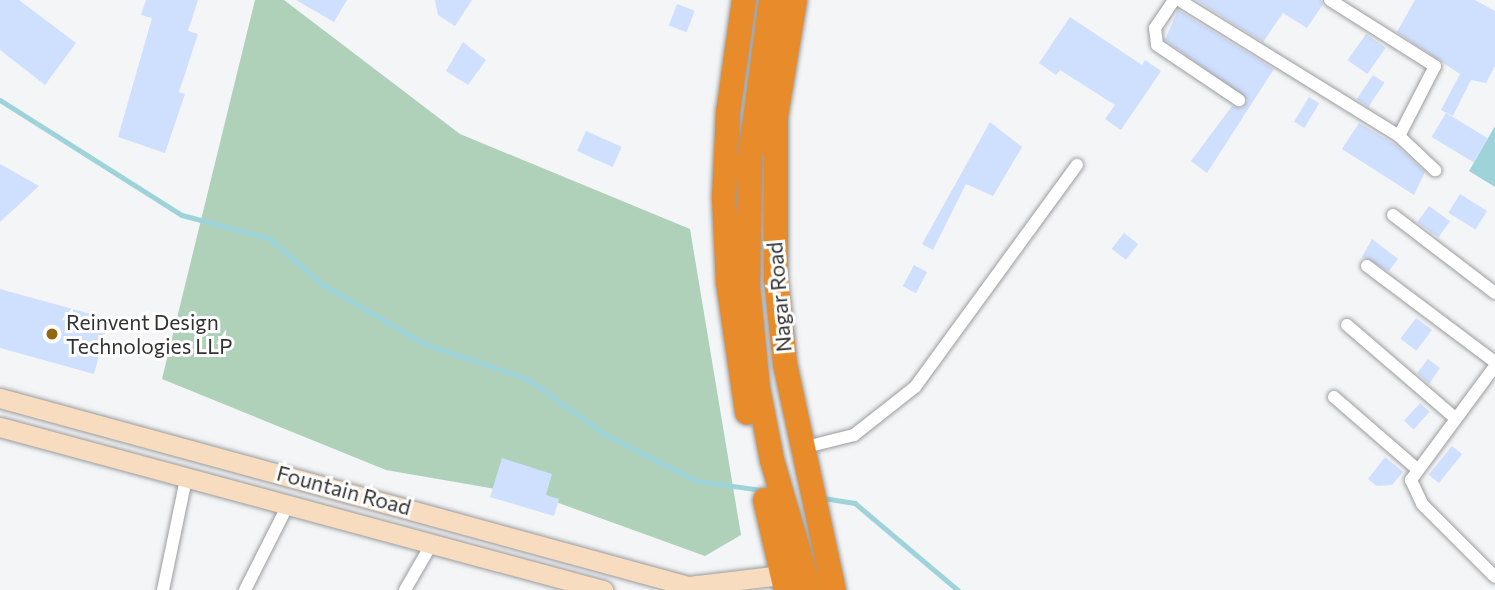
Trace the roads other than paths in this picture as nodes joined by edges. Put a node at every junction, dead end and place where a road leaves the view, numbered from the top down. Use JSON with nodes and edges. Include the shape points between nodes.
{"nodes":[{"id":1,"x":744,"y":0,"type":"edge"},
{"id":2,"x":771,"y":0,"type":"edge"},
{"id":3,"x":795,"y":0,"type":"edge"},
{"id":4,"x":1177,"y":0,"type":"edge"},
{"id":5,"x":1330,"y":0,"type":"edge"},
{"id":6,"x":1239,"y":100,"type":"dead end"},
{"id":7,"x":1399,"y":135,"type":"junction"},
{"id":8,"x":1077,"y":165,"type":"dead end"},
{"id":9,"x":1435,"y":170,"type":"dead end"},
{"id":10,"x":1393,"y":215,"type":"dead end"},
{"id":11,"x":1367,"y":266,"type":"dead end"},
{"id":12,"x":1495,"y":293,"type":"edge"},
{"id":13,"x":1347,"y":325,"type":"dead end"},
{"id":14,"x":1495,"y":364,"type":"edge"},
{"id":15,"x":1334,"y":397,"type":"dead end"},
{"id":16,"x":0,"y":398,"type":"edge"},
{"id":17,"x":1455,"y":418,"type":"junction"},
{"id":18,"x":0,"y":427,"type":"edge"},
{"id":19,"x":802,"y":448,"type":"junction"},
{"id":20,"x":1416,"y":468,"type":"junction"},
{"id":21,"x":279,"y":472,"type":"junction"},
{"id":22,"x":186,"y":479,"type":"junction"},
{"id":23,"x":771,"y":492,"type":"junction"},
{"id":24,"x":278,"y":505,"type":"junction"},
{"id":25,"x":431,"y":545,"type":"junction"},
{"id":26,"x":1495,"y":577,"type":"edge"},
{"id":27,"x":795,"y":581,"type":"edge"},
{"id":28,"x":683,"y":588,"type":"edge"},
{"id":29,"x":163,"y":590,"type":"edge"},
{"id":30,"x":245,"y":590,"type":"edge"},
{"id":31,"x":405,"y":590,"type":"edge"},
{"id":32,"x":603,"y":590,"type":"edge"},
{"id":33,"x":823,"y":590,"type":"edge"},
{"id":34,"x":834,"y":590,"type":"edge"}],
"edges":[{"from":1,"to":23,"type":"highway","via":[[729,112],[724,198],[738,371]]},
{"from":2,"to":23,"type":"highway","via":[[747,214],[758,388]]},
{"from":3,"to":19,"type":"highway","name":"Nagar Road","via":[[776,116],[772,198],[785,364]]},
{"from":4,"to":6,"type":"street","via":[[1155,28],[1157,45]]},
{"from":4,"to":7,"type":"street"},
{"from":5,"to":7,"type":"street","via":[[1435,66]]},
{"from":7,"to":9,"type":"street"},
{"from":8,"to":19,"type":"street","via":[[915,387],[854,435]]},
{"from":10,"to":12,"type":"street"},
{"from":11,"to":14,"type":"street"},
{"from":13,"to":17,"type":"street"},
{"from":14,"to":17,"type":"street"},
{"from":15,"to":20,"type":"street"},
{"from":16,"to":21,"type":"street","name":"Fountain Road"},
{"from":17,"to":20,"type":"street"},
{"from":18,"to":22,"type":"street","name":"Fountain Road"},
{"from":19,"to":34,"type":"highway","name":"Nagar Road"},
{"from":20,"to":26,"type":"street","via":[[1411,480],[1422,504]]},
{"from":21,"to":24,"type":"street"},
{"from":21,"to":28,"type":"street","name":"Fountain Road"},
{"from":22,"to":24,"type":"street","name":"Fountain Road"},
{"from":22,"to":29,"type":"street"},
{"from":23,"to":27,"type":"highway"},
{"from":24,"to":25,"type":"street","name":"Fountain Road"},
{"from":24,"to":30,"type":"street"},
{"from":25,"to":31,"type":"street"},
{"from":25,"to":32,"type":"street","name":"Fountain Road"},
{"from":27,"to":28,"type":"street","name":"Fountain Road"},
{"from":27,"to":33,"type":"highway"}]}
